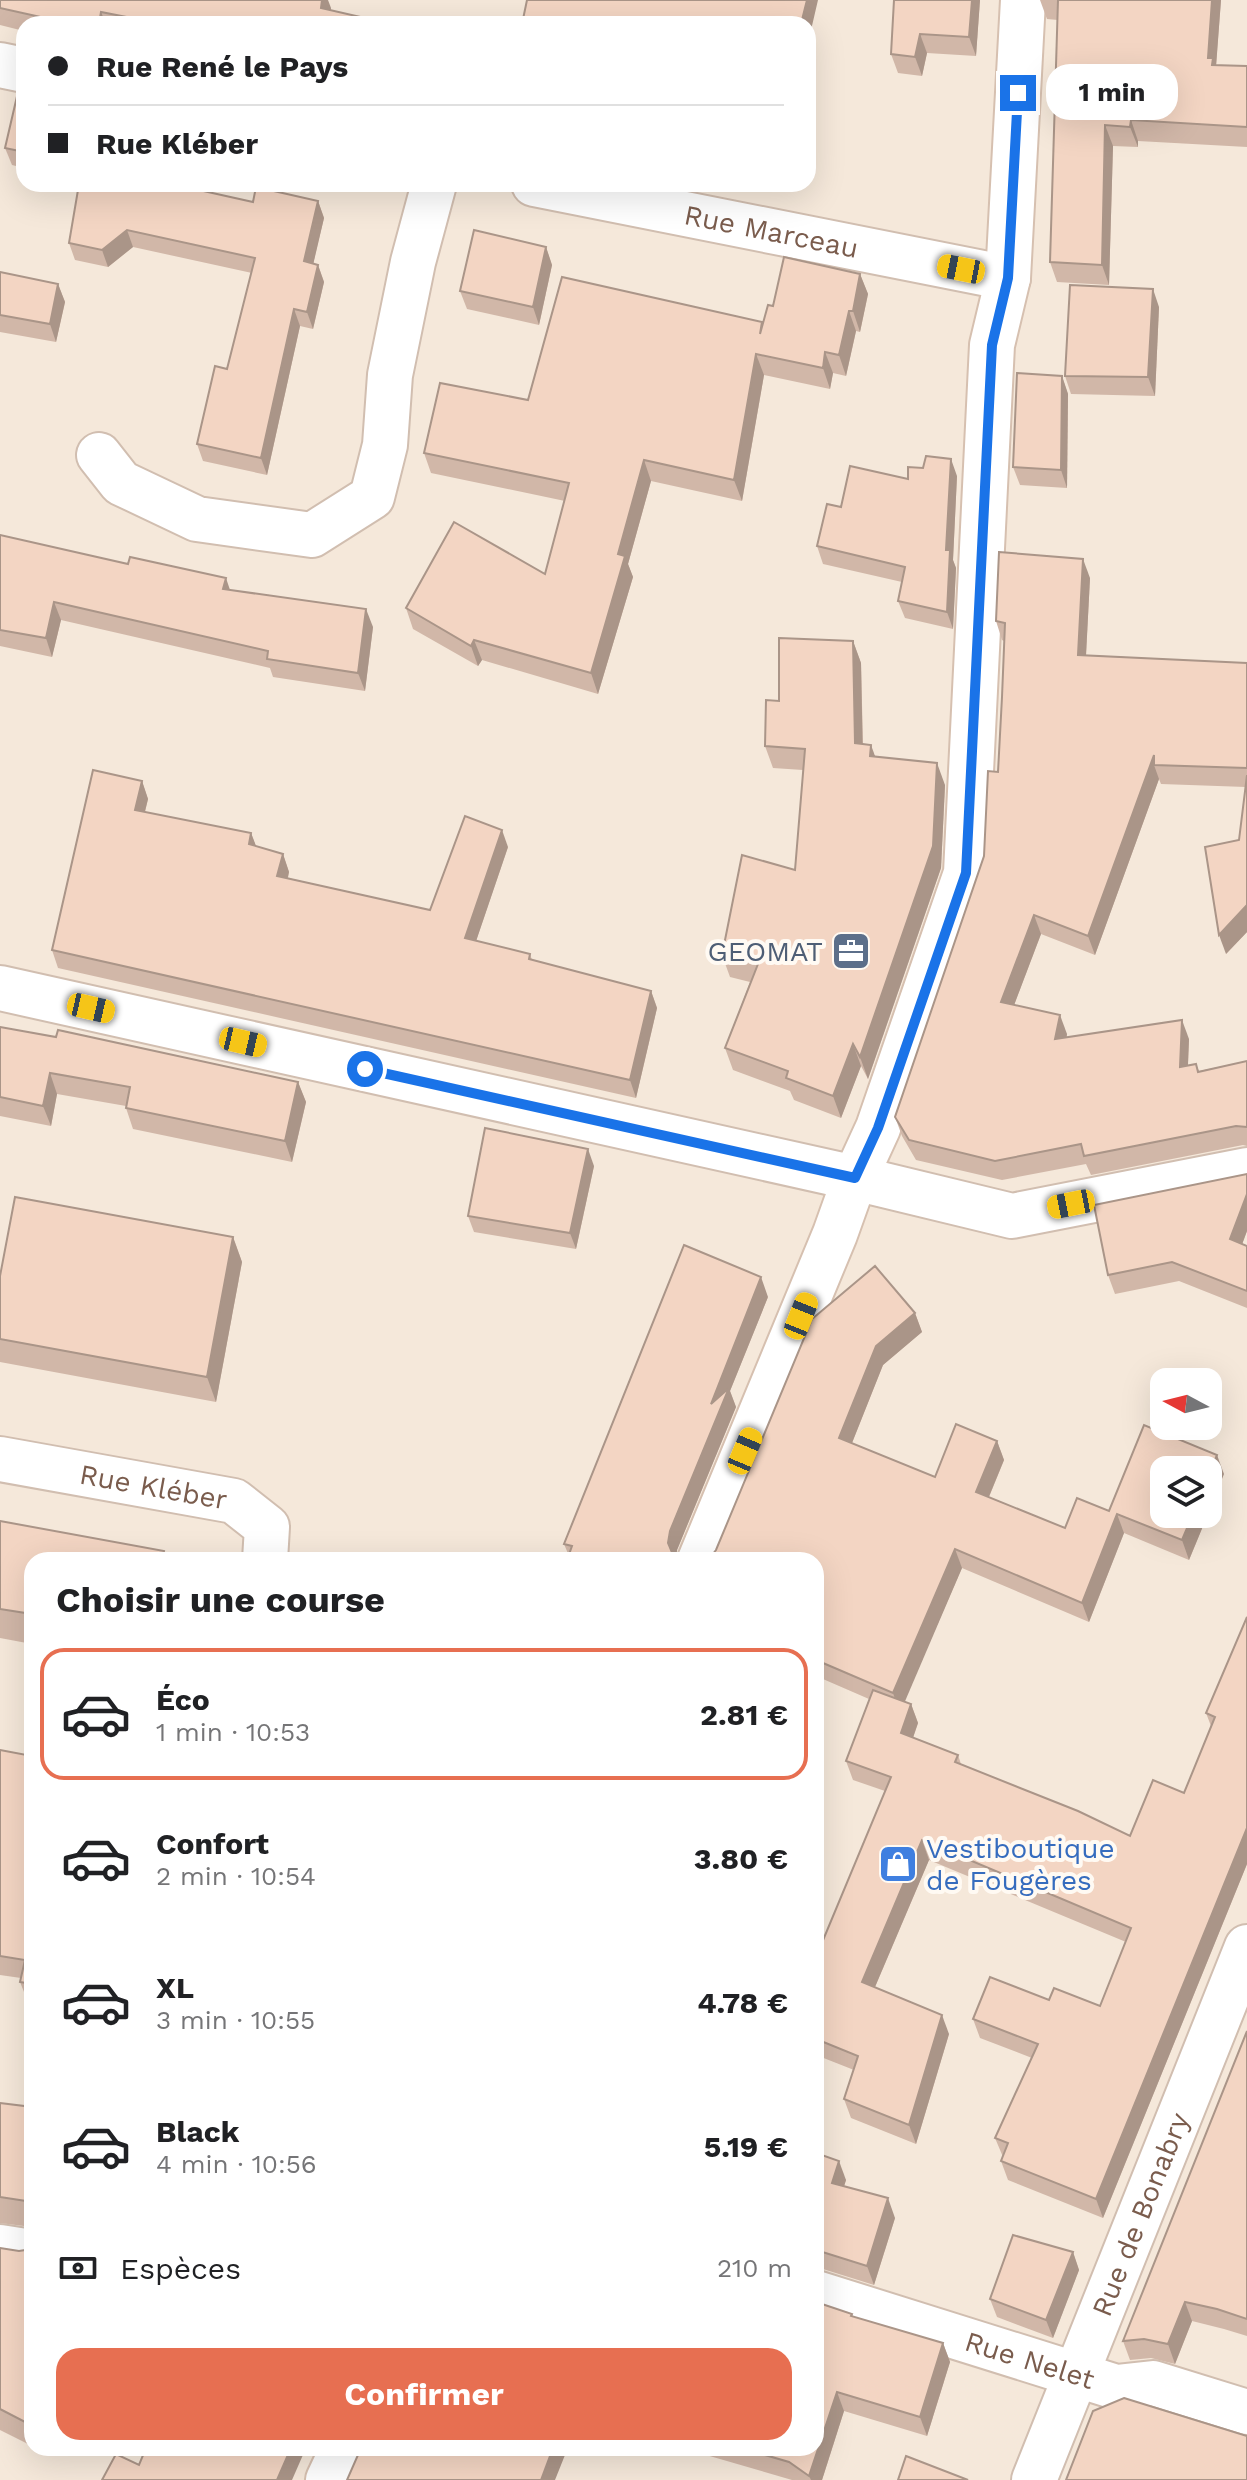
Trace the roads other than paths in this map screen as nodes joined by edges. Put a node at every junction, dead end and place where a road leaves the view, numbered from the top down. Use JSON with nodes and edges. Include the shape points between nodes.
{"nodes":[{"id":1,"x":1023,"y":0,"type":"edge"},
{"id":2,"x":432,"y":192,"type":"edge"},
{"id":3,"x":574,"y":192,"type":"edge"},
{"id":4,"x":1008,"y":278,"type":"junction"},
{"id":5,"x":99,"y":455,"type":"dead end"},
{"id":6,"x":0,"y":988,"type":"edge"},
{"id":7,"x":1247,"y":1170,"type":"edge"},
{"id":8,"x":855,"y":1178,"type":"junction"},
{"id":9,"x":0,"y":1459,"type":"edge"},
{"id":10,"x":265,"y":1552,"type":"edge"},
{"id":11,"x":703,"y":1552,"type":"edge"},
{"id":12,"x":1247,"y":1947,"type":"edge"},
{"id":13,"x":0,"y":2247,"type":"edge"},
{"id":14,"x":24,"y":2251,"type":"edge"},
{"id":15,"x":824,"y":2295,"type":"edge"},
{"id":16,"x":1076,"y":2373,"type":"junction"},
{"id":17,"x":1247,"y":2412,"type":"edge"},
{"id":18,"x":339,"y":2456,"type":"edge"},
{"id":19,"x":328,"y":2480,"type":"edge"},
{"id":20,"x":1034,"y":2480,"type":"edge"}],
"edges":[{"from":1,"to":4,"type":"street"},
{"from":2,"to":5,"type":"street","via":[[390,375],[385,445],[372,497],[312,535],[197,519],[121,483]]},
{"from":3,"to":4,"type":"street","name":"Rue Marceau"},
{"from":4,"to":8,"type":"street","via":[[992,345],[966,873],[878,1128]]},
{"from":6,"to":8,"type":"street"},
{"from":7,"to":8,"type":"street","via":[[1012,1216]]},
{"from":8,"to":11,"type":"street"},
{"from":9,"to":10,"type":"street","name":"Rue Kléber","via":[[234,1501],[267,1527]]},
{"from":12,"to":16,"type":"street","name":"Rue de Bonabry"},
{"from":13,"to":14,"type":"street"},
{"from":15,"to":16,"type":"street","name":"Rue Nelet"},
{"from":16,"to":17,"type":"street","name":"Rue Nelet","via":[[1116,2387],[1153,2383]]},
{"from":16,"to":20,"type":"street","name":"Rue de Bonabry"},
{"from":18,"to":19,"type":"street"}]}
